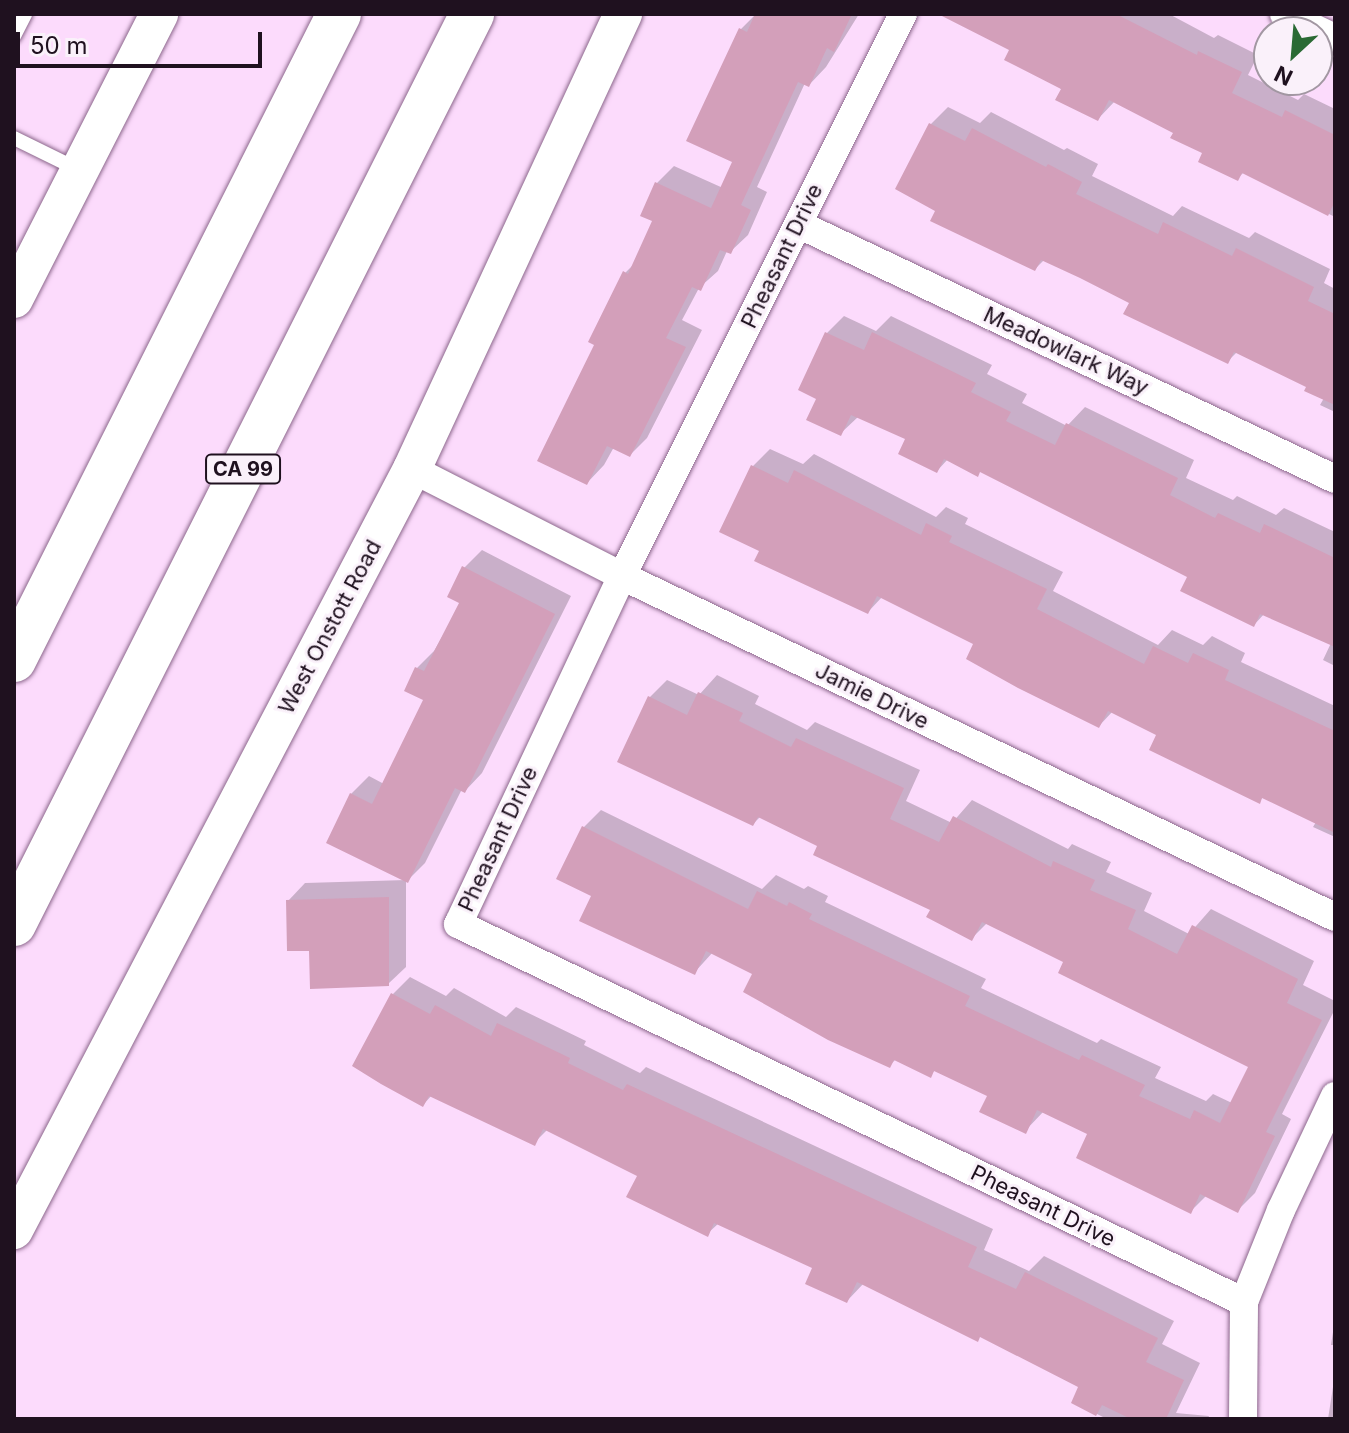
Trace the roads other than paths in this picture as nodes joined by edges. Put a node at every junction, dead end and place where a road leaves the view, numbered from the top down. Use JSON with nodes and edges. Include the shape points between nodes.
{"nodes":[{"id":1,"x":25,"y":14,"type":"edge"},
{"id":2,"x":159,"y":14,"type":"edge"},
{"id":3,"x":339,"y":14,"type":"edge"},
{"id":4,"x":472,"y":14,"type":"edge"},
{"id":5,"x":623,"y":14,"type":"edge"},
{"id":6,"x":903,"y":14,"type":"edge"},
{"id":7,"x":1284,"y":14,"type":"edge"},
{"id":8,"x":14,"y":36,"type":"edge"},
{"id":9,"x":1335,"y":38,"type":"edge"},
{"id":10,"x":14,"y":138,"type":"edge"},
{"id":11,"x":80,"y":170,"type":"junction"},
{"id":12,"x":798,"y":224,"type":"junction"},
{"id":13,"x":14,"y":299,"type":"edge"},
{"id":14,"x":412,"y":469,"type":"junction"},
{"id":15,"x":1335,"y":479,"type":"edge"},
{"id":16,"x":622,"y":576,"type":"junction"},
{"id":17,"x":14,"y":660,"type":"edge"},
{"id":18,"x":1335,"y":917,"type":"edge"},
{"id":19,"x":14,"y":924,"type":"edge"},
{"id":20,"x":1335,"y":1096,"type":"edge"},
{"id":21,"x":14,"y":1230,"type":"edge"},
{"id":22,"x":1244,"y":1302,"type":"junction"},
{"id":23,"x":1243,"y":1419,"type":"edge"}],
"edges":[{"from":1,"to":8,"type":"lane"},
{"from":2,"to":11,"type":"street"},
{"from":3,"to":17,"type":"highway"},
{"from":4,"to":19,"type":"highway","number":"CA 99"},
{"from":5,"to":14,"type":"street","name":"West Onstott Road"},
{"from":6,"to":12,"type":"street","name":"Pheasant Drive"},
{"from":7,"to":9,"type":"street"},
{"from":10,"to":11,"type":"lane"},
{"from":11,"to":13,"type":"street"},
{"from":12,"to":15,"type":"street","name":"Meadowlark Way"},
{"from":12,"to":16,"type":"street","name":"Pheasant Drive"},
{"from":14,"to":16,"type":"street","name":"Jamie Drive"},
{"from":14,"to":21,"type":"street","name":"West Onstott Road"},
{"from":16,"to":18,"type":"street","name":"Jamie Drive"},
{"from":16,"to":22,"type":"street","name":"Pheasant Drive","via":[[458,924]]},
{"from":20,"to":22,"type":"street"},
{"from":22,"to":23,"type":"street"}]}
